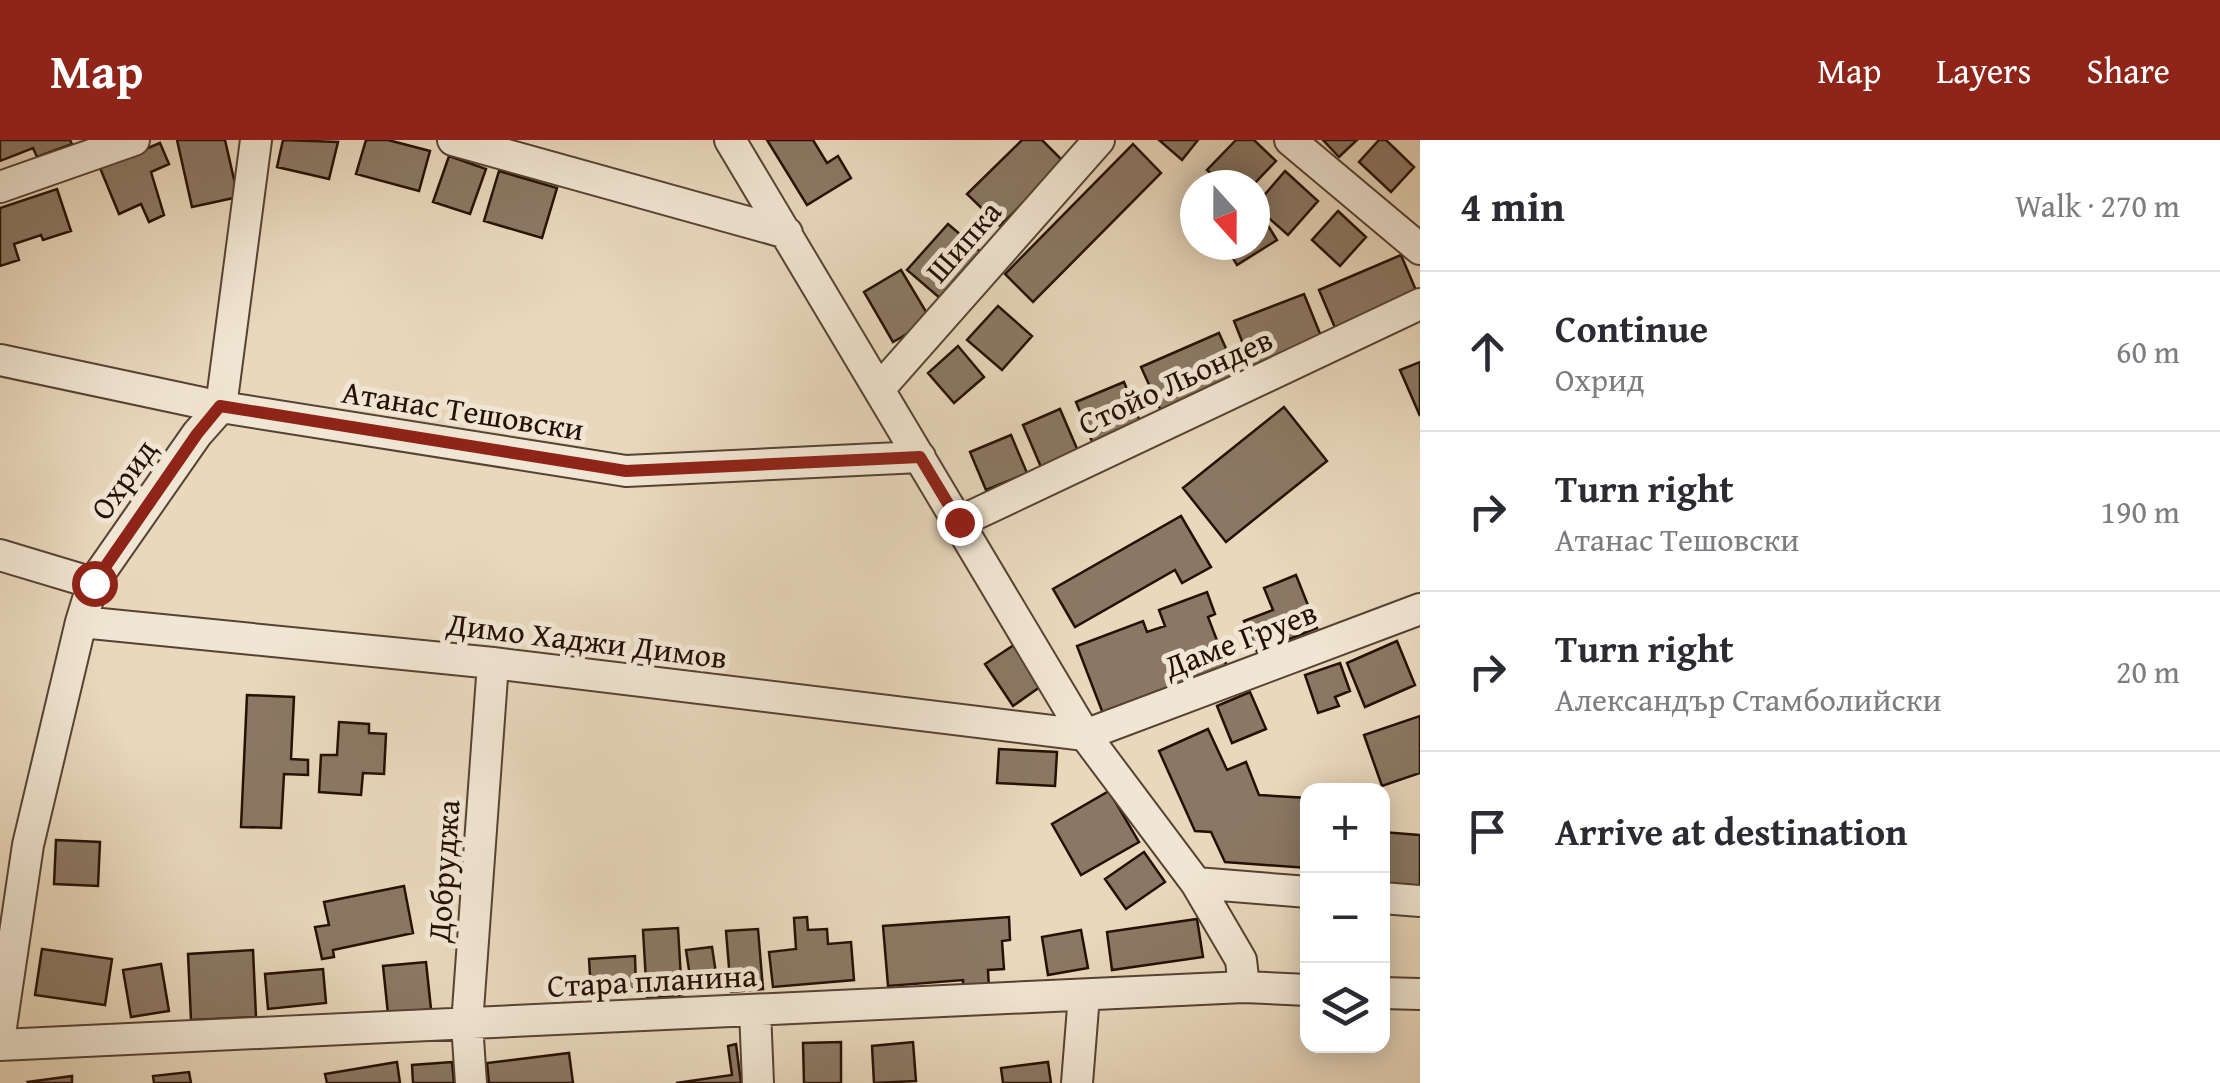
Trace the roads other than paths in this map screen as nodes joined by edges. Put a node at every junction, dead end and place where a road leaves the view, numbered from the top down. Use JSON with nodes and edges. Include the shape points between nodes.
{"nodes":[{"id":1,"x":134,"y":140,"type":"edge"},
{"id":2,"x":256,"y":140,"type":"edge"},
{"id":3,"x":453,"y":140,"type":"edge"},
{"id":4,"x":730,"y":140,"type":"edge"},
{"id":5,"x":1099,"y":140,"type":"edge"},
{"id":6,"x":1290,"y":140,"type":"edge"},
{"id":7,"x":0,"y":188,"type":"edge"},
{"id":8,"x":787,"y":234,"type":"junction"},
{"id":9,"x":1420,"y":249,"type":"edge"},
{"id":10,"x":1420,"y":304,"type":"edge"},
{"id":11,"x":0,"y":360,"type":"edge"},
{"id":12,"x":880,"y":388,"type":"junction"},
{"id":13,"x":220,"y":406,"type":"junction"},
{"id":14,"x":920,"y":457,"type":"junction"},
{"id":15,"x":959,"y":522,"type":"junction"},
{"id":16,"x":0,"y":555,"type":"edge"},
{"id":17,"x":94,"y":583,"type":"junction"},
{"id":18,"x":1420,"y":609,"type":"edge"},
{"id":19,"x":81,"y":622,"type":"junction"},
{"id":20,"x":494,"y":664,"type":"junction"},
{"id":21,"x":1085,"y":735,"type":"junction"},
{"id":22,"x":14,"y":842,"type":"edge"},
{"id":23,"x":1196,"y":883,"type":"junction"},
{"id":24,"x":1300,"y":891,"type":"edge"},
{"id":25,"x":1390,"y":899,"type":"edge"},
{"id":26,"x":1420,"y":902,"type":"edge"},
{"id":27,"x":1244,"y":987,"type":"junction"},
{"id":28,"x":1300,"y":990,"type":"edge"},
{"id":29,"x":1390,"y":993,"type":"edge"},
{"id":30,"x":1420,"y":994,"type":"edge"},
{"id":31,"x":1084,"y":995,"type":"junction"},
{"id":32,"x":755,"y":1010,"type":"junction"},
{"id":33,"x":467,"y":1024,"type":"junction"},
{"id":34,"x":0,"y":1034,"type":"edge"},
{"id":35,"x":0,"y":1045,"type":"edge"},
{"id":36,"x":472,"y":1083,"type":"edge"},
{"id":37,"x":758,"y":1083,"type":"edge"},
{"id":38,"x":1077,"y":1083,"type":"edge"}],
"edges":[{"from":1,"to":7,"type":"street"},
{"from":2,"to":13,"type":"street"},
{"from":3,"to":8,"type":"street"},
{"from":4,"to":8,"type":"street"},
{"from":5,"to":12,"type":"street","name":"Шипка"},
{"from":6,"to":9,"type":"street"},
{"from":8,"to":12,"type":"street"},
{"from":10,"to":15,"type":"street","name":"Стойо Льондев"},
{"from":11,"to":13,"type":"street","name":"Атанас Тешовски"},
{"from":12,"to":14,"type":"street"},
{"from":13,"to":14,"type":"street","name":"Атанас Тешовски","via":[[626,471]]},
{"from":13,"to":17,"type":"street","name":"Охрид"},
{"from":14,"to":15,"type":"street"},
{"from":15,"to":21,"type":"street"},
{"from":16,"to":17,"type":"street"},
{"from":17,"to":19,"type":"street","name":"Охрид"},
{"from":18,"to":21,"type":"street","name":"Даме Груев"},
{"from":19,"to":20,"type":"street","name":"Димо Хаджи Димов"},
{"from":19,"to":22,"type":"street","name":"Охрид"},
{"from":20,"to":21,"type":"street","name":"Димо Хаджи Димов"},
{"from":20,"to":33,"type":"street","name":"Добруджа"},
{"from":21,"to":23,"type":"street"},
{"from":22,"to":34,"type":"street","name":"Охрид"},
{"from":23,"to":24,"type":"street"},
{"from":23,"to":27,"type":"street","via":[[1241,960]]},
{"from":25,"to":26,"type":"street"},
{"from":27,"to":28,"type":"street","name":"Стара планина"},
{"from":27,"to":31,"type":"street","name":"Стара планина"},
{"from":29,"to":30,"type":"street"},
{"from":31,"to":32,"type":"street","name":"Стара планина"},
{"from":31,"to":38,"type":"street"},
{"from":32,"to":33,"type":"street","name":"Стара планина"},
{"from":32,"to":37,"type":"street"},
{"from":33,"to":35,"type":"street","name":"Стара планина"},
{"from":33,"to":36,"type":"street","name":"Добруджа"}]}
